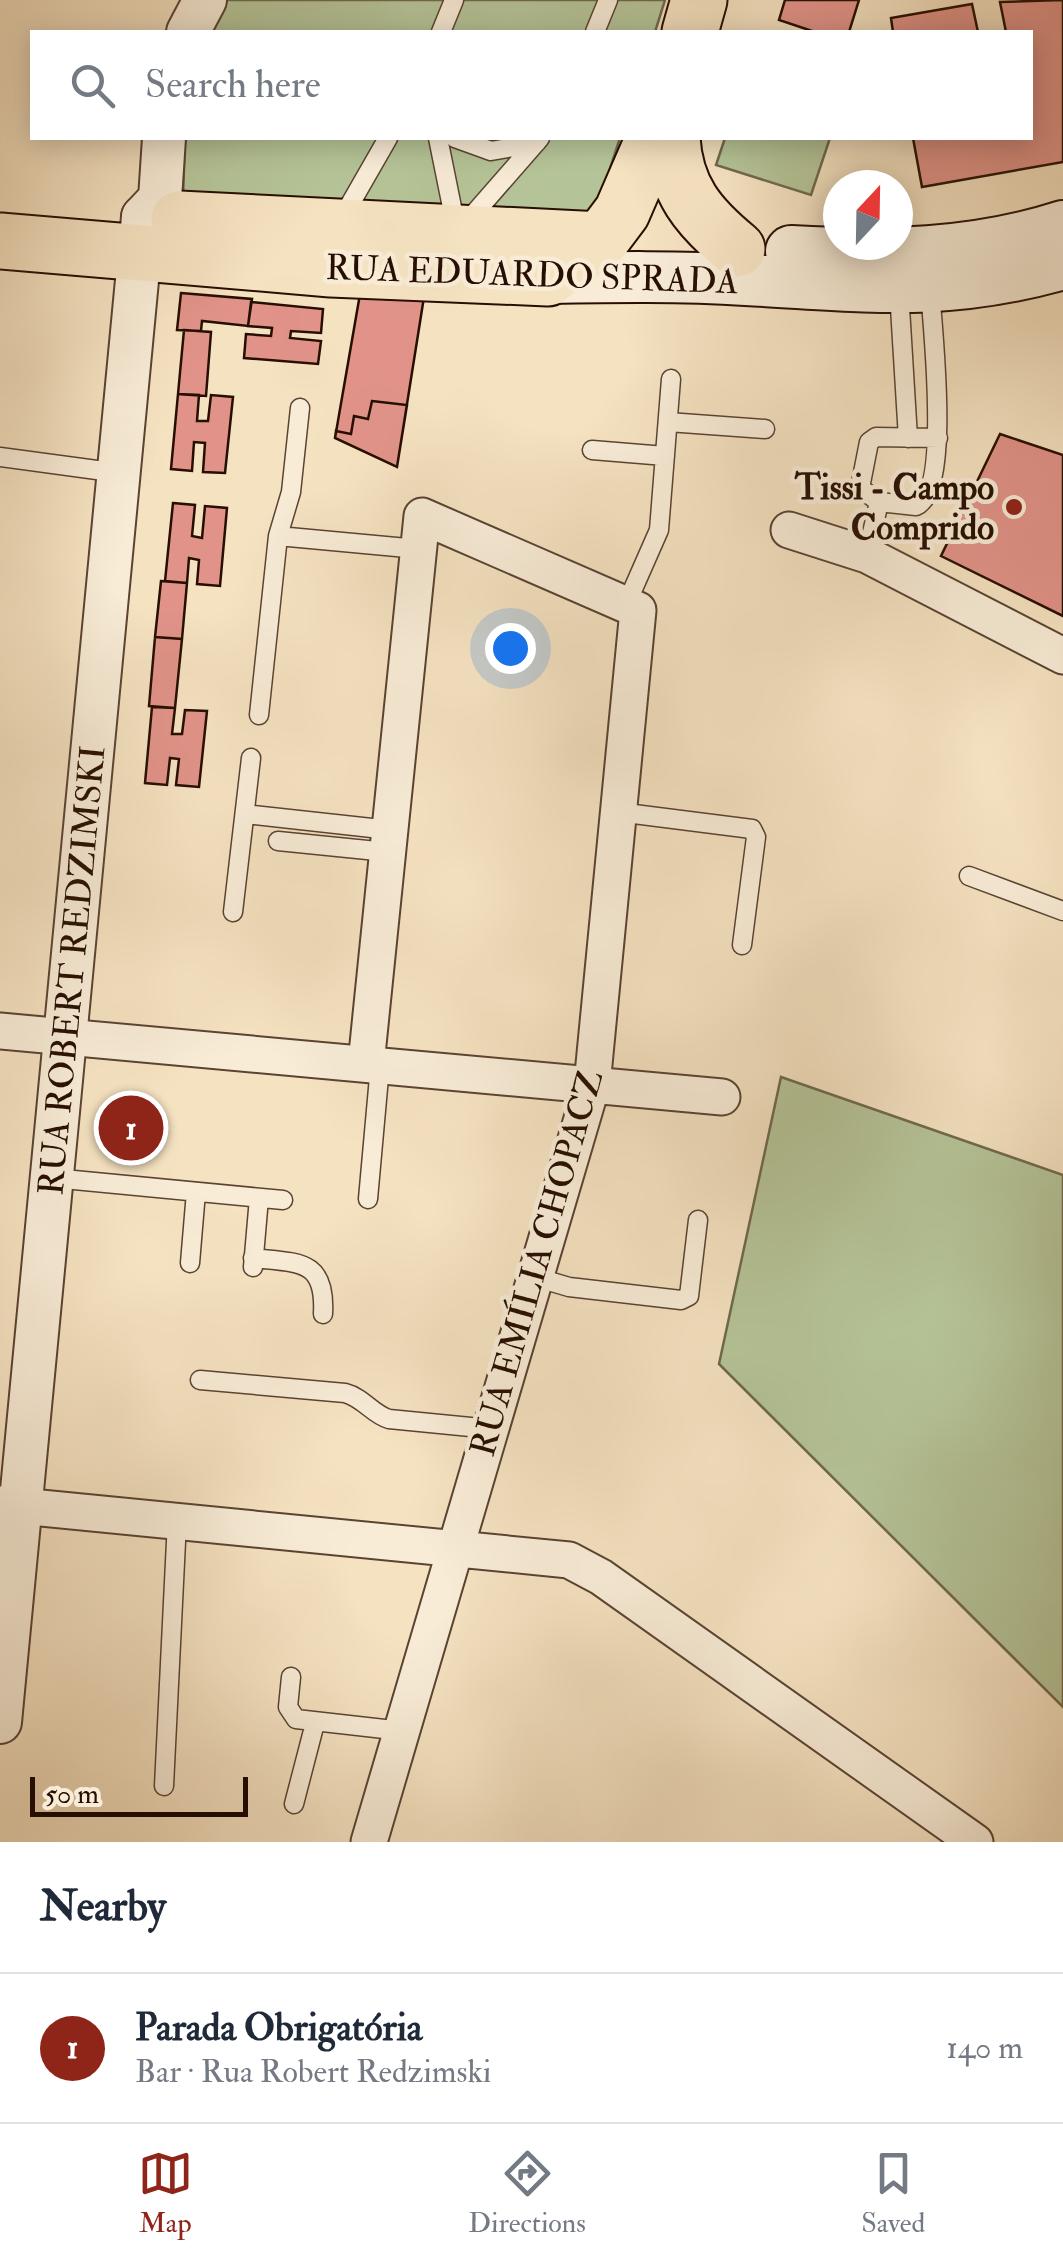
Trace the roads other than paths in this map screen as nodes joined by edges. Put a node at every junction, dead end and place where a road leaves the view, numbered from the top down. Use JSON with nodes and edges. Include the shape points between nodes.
{"nodes":[{"id":1,"x":180,"y":0,"type":"edge"},
{"id":2,"x":205,"y":0,"type":"edge"},
{"id":3,"x":454,"y":0,"type":"edge"},
{"id":4,"x":608,"y":0,"type":"edge"},
{"id":5,"x":699,"y":0,"type":"edge"},
{"id":6,"x":167,"y":30,"type":"edge"},
{"id":7,"x":189,"y":30,"type":"edge"},
{"id":8,"x":442,"y":30,"type":"edge"},
{"id":9,"x":596,"y":30,"type":"edge"},
{"id":10,"x":691,"y":30,"type":"edge"},
{"id":11,"x":141,"y":140,"type":"edge"},
{"id":12,"x":164,"y":140,"type":"edge"},
{"id":13,"x":387,"y":140,"type":"edge"},
{"id":14,"x":438,"y":140,"type":"edge"},
{"id":15,"x":461,"y":140,"type":"edge"},
{"id":16,"x":538,"y":140,"type":"edge"},
{"id":17,"x":653,"y":140,"type":"edge"},
{"id":18,"x":672,"y":140,"type":"edge"},
{"id":19,"x":0,"y":208,"type":"edge"},
{"id":20,"x":1063,"y":226,"type":"edge"},
{"id":21,"x":141,"y":233,"type":"junction"},
{"id":22,"x":457,"y":233,"type":"junction"},
{"id":23,"x":0,"y":240,"type":"edge"},
{"id":24,"x":601,"y":240,"type":"junction"},
{"id":25,"x":334,"y":248,"type":"junction"},
{"id":26,"x":736,"y":248,"type":"junction"},
{"id":27,"x":1063,"y":264,"type":"edge"},
{"id":28,"x":548,"y":278,"type":"junction"},
{"id":29,"x":914,"y":290,"type":"junction"},
{"id":30,"x":672,"y":380,"type":"dead end"},
{"id":31,"x":300,"y":408,"type":"dead end"},
{"id":32,"x":668,"y":422,"type":"junction"},
{"id":33,"x":765,"y":429,"type":"dead end"},
{"id":34,"x":908,"y":438,"type":"junction"},
{"id":35,"x":938,"y":438,"type":"junction"},
{"id":36,"x":592,"y":450,"type":"dead end"},
{"id":37,"x":665,"y":456,"type":"junction"},
{"id":38,"x":0,"y":457,"type":"edge"},
{"id":39,"x":120,"y":473,"type":"junction"},
{"id":40,"x":879,"y":502,"type":"junction"},
{"id":41,"x":788,"y":530,"type":"dead end"},
{"id":42,"x":420,"y":532,"type":"junction"},
{"id":43,"x":278,"y":536,"type":"junction"},
{"id":44,"x":867,"y":555,"type":"junction"},
{"id":45,"x":632,"y":607,"type":"junction"},
{"id":46,"x":1063,"y":656,"type":"edge"},
{"id":47,"x":259,"y":715,"type":"dead end"},
{"id":48,"x":252,"y":758,"type":"dead end"},
{"id":49,"x":618,"y":812,"type":"junction"},
{"id":50,"x":245,"y":814,"type":"junction"},
{"id":51,"x":278,"y":841,"type":"dead end"},
{"id":52,"x":388,"y":841,"type":"junction"},
{"id":53,"x":969,"y":876,"type":"dead end"},
{"id":54,"x":1063,"y":911,"type":"edge"},
{"id":55,"x":233,"y":912,"type":"dead end"},
{"id":56,"x":742,"y":945,"type":"dead end"},
{"id":57,"x":0,"y":1031,"type":"edge"},
{"id":58,"x":66,"y":1037,"type":"junction"},
{"id":59,"x":373,"y":1065,"type":"junction"},
{"id":60,"x":592,"y":1085,"type":"junction"},
{"id":61,"x":722,"y":1097,"type":"dead end"},
{"id":62,"x":52,"y":1178,"type":"junction"},
{"id":63,"x":196,"y":1192,"type":"junction"},
{"id":64,"x":259,"y":1198,"type":"junction"},
{"id":65,"x":368,"y":1199,"type":"dead end"},
{"id":66,"x":284,"y":1200,"type":"dead end"},
{"id":67,"x":698,"y":1220,"type":"dead end"},
{"id":68,"x":190,"y":1263,"type":"dead end"},
{"id":69,"x":536,"y":1276,"type":"junction"},
{"id":70,"x":322,"y":1314,"type":"dead end"},
{"id":71,"x":200,"y":1380,"type":"dead end"},
{"id":72,"x":490,"y":1428,"type":"junction"},
{"id":73,"x":10,"y":1505,"type":"edge"},
{"id":74,"x":177,"y":1521,"type":"junction"},
{"id":75,"x":456,"y":1547,"type":"junction"},
{"id":76,"x":290,"y":1676,"type":"dead end"},
{"id":77,"x":1,"y":1696,"type":"edge"},
{"id":78,"x":315,"y":1723,"type":"junction"},
{"id":79,"x":402,"y":1731,"type":"junction"},
{"id":80,"x":164,"y":1786,"type":"dead end"},
{"id":81,"x":294,"y":1804,"type":"dead end"},
{"id":82,"x":369,"y":1842,"type":"edge"},
{"id":83,"x":975,"y":1842,"type":"edge"}],
"edges":[{"from":1,"to":6,"type":"street"},
{"from":2,"to":7,"type":"street"},
{"from":3,"to":8,"type":"lane"},
{"from":4,"to":9,"type":"lane"},
{"from":5,"to":10,"type":"main road"},
{"from":11,"to":21,"type":"street","via":[[134,199]]},
{"from":12,"to":21,"type":"street","via":[[160,199]]},
{"from":13,"to":25,"type":"lane"},
{"from":14,"to":22,"type":"lane"},
{"from":15,"to":16,"type":"lane","via":[[491,152]]},
{"from":16,"to":22,"type":"lane"},
{"from":17,"to":24,"type":"main road","via":[[622,212]]},
{"from":18,"to":26,"type":"main road","via":[[680,184],[692,206]]},
{"from":19,"to":21,"type":"main road","name":"RUA EDUARDO SPRADA"},
{"from":20,"to":26,"type":"main road","name":"RUA EDUARDO SPRADA","via":[[922,254]]},
{"from":21,"to":23,"type":"main road","name":"RUA EDUARDO SPRADA"},
{"from":21,"to":25,"type":"main road","name":"RUA EDUARDO SPRADA"},
{"from":21,"to":39,"type":"street","name":"RUA ROBERT REDZIMSKI"},
{"from":22,"to":24,"type":"main road","name":"RUA EDUARDO SPRADA"},
{"from":22,"to":25,"type":"main road","name":"RUA EDUARDO SPRADA"},
{"from":24,"to":26,"type":"main road","name":"RUA EDUARDO SPRADA"},
{"from":24,"to":28,"type":"main road"},
{"from":25,"to":28,"type":"main road","name":"RUA EDUARDO SPRADA"},
{"from":27,"to":29,"type":"main road","name":"RUA EDUARDO SPRADA","via":[[1008,279]]},
{"from":28,"to":29,"type":"main road","name":"RUA EDUARDO SPRADA","via":[[705,278]]},
{"from":29,"to":34,"type":"lane"},
{"from":29,"to":35,"type":"lane"},
{"from":30,"to":32,"type":"lane"},
{"from":31,"to":43,"type":"lane","via":[[291,492]]},
{"from":32,"to":33,"type":"lane"},
{"from":32,"to":37,"type":"lane"},
{"from":34,"to":35,"type":"lane"},
{"from":34,"to":40,"type":"lane","via":[[884,435],[869,442],[860,488]]},
{"from":35,"to":40,"type":"lane","via":[[922,504]]},
{"from":36,"to":37,"type":"lane"},
{"from":37,"to":45,"type":"lane","via":[[658,530]]},
{"from":38,"to":39,"type":"lane"},
{"from":39,"to":58,"type":"street","name":"RUA ROBERT REDZIMSKI"},
{"from":40,"to":44,"type":"lane"},
{"from":41,"to":44,"type":"street"},
{"from":42,"to":43,"type":"lane"},
{"from":42,"to":45,"type":"street"},
{"from":42,"to":52,"type":"street"},
{"from":43,"to":47,"type":"lane"},
{"from":44,"to":46,"type":"street"},
{"from":45,"to":49,"type":"street","name":"RUA EMÍLIA CHOPACZ"},
{"from":48,"to":50,"type":"lane"},
{"from":49,"to":56,"type":"lane","via":[[752,828]]},
{"from":49,"to":60,"type":"street","name":"RUA EMÍLIA CHOPACZ"},
{"from":50,"to":52,"type":"lane"},
{"from":50,"to":55,"type":"lane"},
{"from":51,"to":52,"type":"lane"},
{"from":52,"to":59,"type":"street"},
{"from":53,"to":54,"type":"lane"},
{"from":57,"to":58,"type":"street"},
{"from":58,"to":59,"type":"street"},
{"from":58,"to":62,"type":"street","name":"RUA ROBERT REDZIMSKI"},
{"from":59,"to":60,"type":"street"},
{"from":59,"to":65,"type":"lane"},
{"from":60,"to":61,"type":"street"},
{"from":60,"to":69,"type":"street","name":"RUA EMÍLIA CHOPACZ"},
{"from":62,"to":63,"type":"lane"},
{"from":62,"to":73,"type":"street","name":"RUA ROBERT REDZIMSKI"},
{"from":63,"to":64,"type":"lane"},
{"from":63,"to":68,"type":"lane"},
{"from":64,"to":66,"type":"lane"},
{"from":64,"to":70,"type":"lane","via":[[253,1264],[300,1264],[316,1272],[324,1288]]},
{"from":67,"to":69,"type":"lane","via":[[692,1284],[681,1300],[568,1287]]},
{"from":69,"to":72,"type":"street","name":"RUA EMÍLIA CHOPACZ"},
{"from":71,"to":72,"type":"lane","via":[[345,1392],[389,1419]]},
{"from":72,"to":75,"type":"street","name":"RUA EMÍLIA CHOPACZ"},
{"from":73,"to":74,"type":"street"},
{"from":73,"to":77,"type":"street","name":"RUA ROBERT REDZIMSKI"},
{"from":74,"to":75,"type":"street"},
{"from":74,"to":80,"type":"lane"},
{"from":75,"to":79,"type":"street","name":"RUA EMÍLIA CHOPACZ"},
{"from":75,"to":83,"type":"street","via":[[552,1556],[584,1566]]},
{"from":76,"to":78,"type":"lane","via":[[289,1713]]},
{"from":78,"to":79,"type":"lane"},
{"from":78,"to":81,"type":"lane"},
{"from":79,"to":82,"type":"street","name":"RUA EMÍLIA CHOPACZ"}]}
